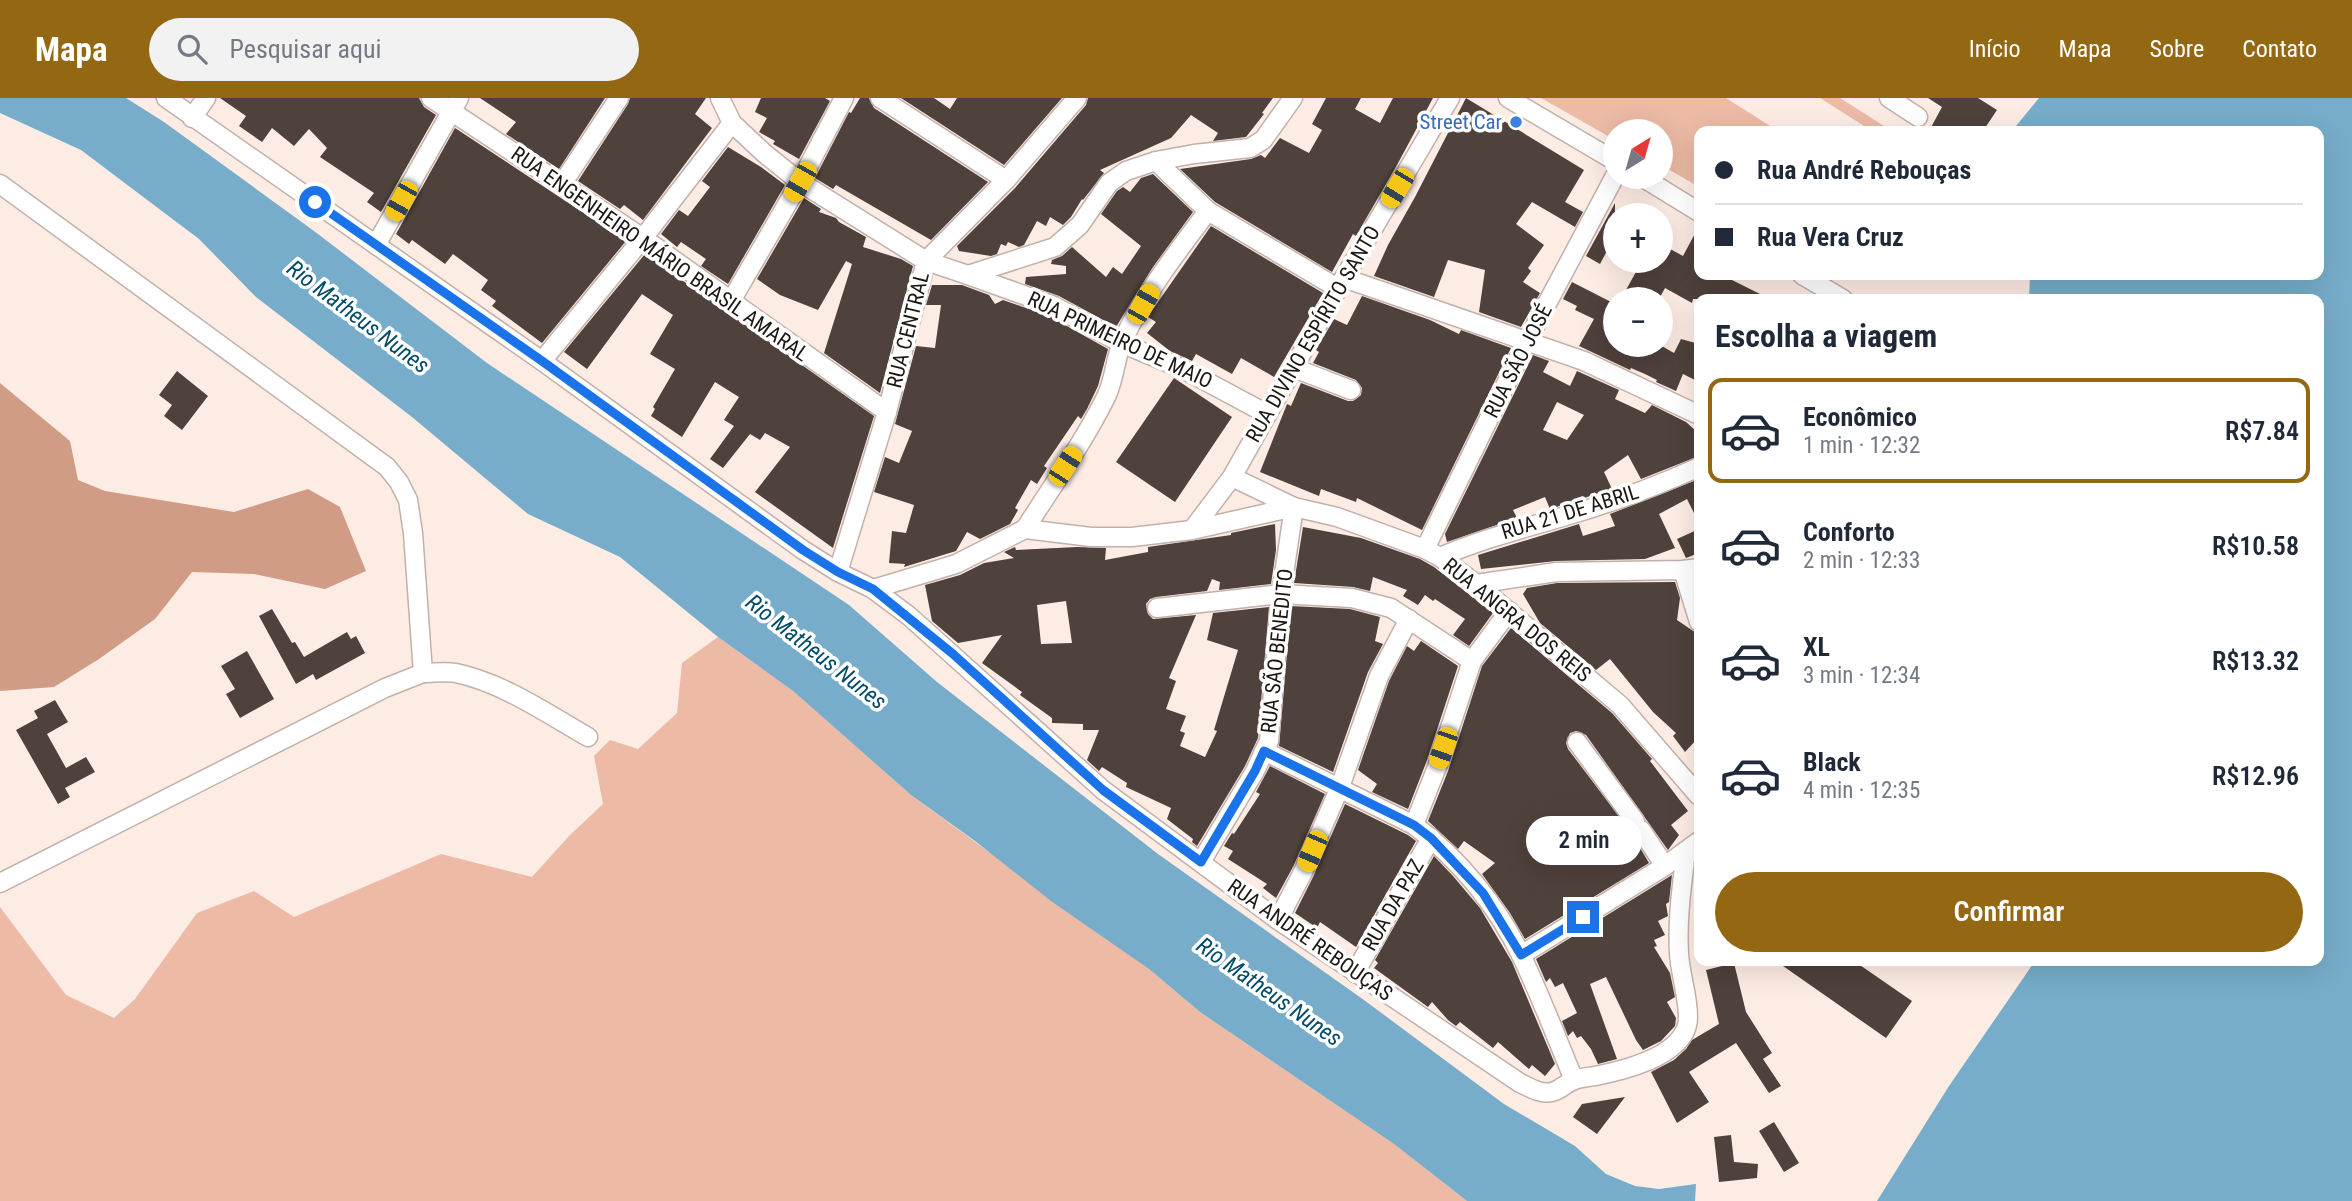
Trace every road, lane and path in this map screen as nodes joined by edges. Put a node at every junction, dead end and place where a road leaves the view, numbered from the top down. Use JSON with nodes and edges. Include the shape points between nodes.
{"nodes":[{"id":1,"x":166,"y":98,"type":"edge"},
{"id":2,"x":206,"y":98,"type":"edge"},
{"id":3,"x":430,"y":98,"type":"edge"},
{"id":4,"x":620,"y":98,"type":"edge"},
{"id":5,"x":720,"y":98,"type":"edge"},
{"id":6,"x":844,"y":98,"type":"edge"},
{"id":7,"x":880,"y":98,"type":"edge"},
{"id":8,"x":1077,"y":98,"type":"edge"},
{"id":9,"x":1293,"y":98,"type":"edge"},
{"id":10,"x":1450,"y":98,"type":"edge"},
{"id":11,"x":1508,"y":98,"type":"edge"},
{"id":12,"x":1889,"y":98,"type":"edge"},
{"id":13,"x":455,"y":105,"type":"edge"},
{"id":14,"x":1918,"y":117,"type":"dead end"},
{"id":15,"x":192,"y":118,"type":"junction"},
{"id":16,"x":732,"y":123,"type":"junction"},
{"id":17,"x":1603,"y":154,"type":"edge"},
{"id":18,"x":1156,"y":161,"type":"junction"},
{"id":19,"x":1006,"y":180,"type":"junction"},
{"id":20,"x":800,"y":182,"type":"junction"},
{"id":21,"x":0,"y":184,"type":"edge"},
{"id":22,"x":562,"y":184,"type":"junction"},
{"id":23,"x":1608,"y":189,"type":"edge"},
{"id":24,"x":1662,"y":189,"type":"edge"},
{"id":25,"x":1694,"y":209,"type":"edge"},
{"id":26,"x":1208,"y":211,"type":"junction"},
{"id":27,"x":643,"y":239,"type":"junction"},
{"id":28,"x":376,"y":245,"type":"junction"},
{"id":29,"x":926,"y":261,"type":"junction"},
{"id":30,"x":968,"y":275,"type":"junction"},
{"id":31,"x":1811,"y":280,"type":"edge"},
{"id":32,"x":1342,"y":283,"type":"junction"},
{"id":33,"x":1834,"y":294,"type":"edge"},
{"id":34,"x":731,"y":301,"type":"junction"},
{"id":35,"x":1527,"y":341,"type":"junction"},
{"id":36,"x":1121,"y":343,"type":"junction"},
{"id":37,"x":542,"y":361,"type":"junction"},
{"id":38,"x":1294,"y":368,"type":"junction"},
{"id":39,"x":1351,"y":390,"type":"dead end"},
{"id":40,"x":887,"y":412,"type":"junction"},
{"id":41,"x":1694,"y":413,"type":"edge"},
{"id":42,"x":1268,"y":414,"type":"junction"},
{"id":43,"x":1694,"y":469,"type":"edge"},
{"id":44,"x":1232,"y":477,"type":"junction"},
{"id":45,"x":1294,"y":507,"type":"junction"},
{"id":46,"x":1025,"y":529,"type":"junction"},
{"id":47,"x":1192,"y":530,"type":"junction"},
{"id":48,"x":1433,"y":553,"type":"junction"},
{"id":49,"x":1691,"y":569,"type":"edge"},
{"id":50,"x":838,"y":572,"type":"junction"},
{"id":51,"x":1476,"y":584,"type":"junction"},
{"id":52,"x":873,"y":589,"type":"junction"},
{"id":53,"x":1694,"y":589,"type":"edge"},
{"id":54,"x":1281,"y":594,"type":"junction"},
{"id":55,"x":1157,"y":608,"type":"dead end"},
{"id":56,"x":1509,"y":611,"type":"junction"},
{"id":57,"x":1409,"y":619,"type":"junction"},
{"id":58,"x":1472,"y":661,"type":"junction"},
{"id":59,"x":423,"y":673,"type":"junction"},
{"id":60,"x":588,"y":737,"type":"dead end"},
{"id":61,"x":1577,"y":742,"type":"dead end"},
{"id":62,"x":1264,"y":751,"type":"junction"},
{"id":63,"x":1340,"y":787,"type":"junction"},
{"id":64,"x":1694,"y":790,"type":"edge"},
{"id":65,"x":1414,"y":825,"type":"junction"},
{"id":66,"x":1431,"y":838,"type":"junction"},
{"id":67,"x":1693,"y":846,"type":"edge"},
{"id":68,"x":1201,"y":862,"type":"junction"},
{"id":69,"x":1665,"y":866,"type":"junction"},
{"id":70,"x":0,"y":883,"type":"edge"},
{"id":71,"x":1278,"y":920,"type":"junction"},
{"id":72,"x":1521,"y":955,"type":"junction"},
{"id":73,"x":1355,"y":973,"type":"junction"},
{"id":74,"x":1574,"y":1080,"type":"junction"}],
"edges":[{"from":1,"to":15,"type":"street","name":"RUA ANDRÉ REBOUÇAS"},
{"from":2,"to":15,"type":"street"},
{"from":3,"to":13,"type":"street","name":"RUA ENGENHEIRO MÁRIO BRASIL AMARAL"},
{"from":4,"to":22,"type":"street"},
{"from":5,"to":16,"type":"street"},
{"from":6,"to":20,"type":"street"},
{"from":7,"to":19,"type":"street"},
{"from":8,"to":19,"type":"street","name":"RUA CENTRAL"},
{"from":9,"to":18,"type":"street","via":[[1263,140],[1250,148]]},
{"from":10,"to":32,"type":"street","name":"RUA DIVINO ESPÍRITO SANTO"},
{"from":11,"to":17,"type":"street"},
{"from":12,"to":14,"type":"street"},
{"from":13,"to":22,"type":"street","name":"RUA ENGENHEIRO MÁRIO BRASIL AMARAL"},
{"from":13,"to":28,"type":"street"},
{"from":15,"to":28,"type":"street","name":"RUA ANDRÉ REBOUÇAS"},
{"from":16,"to":20,"type":"street","name":"RUA PRIMEIRO DE MAIO"},
{"from":16,"to":27,"type":"street"},
{"from":18,"to":26,"type":"street"},
{"from":18,"to":30,"type":"street","via":[[1126,170],[1109,183],[1080,225],[1055,247]]},
{"from":19,"to":29,"type":"street","name":"RUA CENTRAL"},
{"from":20,"to":29,"type":"street","name":"RUA PRIMEIRO DE MAIO"},
{"from":20,"to":34,"type":"street"},
{"from":21,"to":59,"type":"street","via":[[387,467],[408,500]]},
{"from":22,"to":27,"type":"street","name":"RUA ENGENHEIRO MÁRIO BRASIL AMARAL"},
{"from":23,"to":35,"type":"street","name":"RUA SÃO JOSÉ"},
{"from":24,"to":25,"type":"street"},
{"from":26,"to":32,"type":"street"},
{"from":26,"to":36,"type":"street","via":[[1154,284]]},
{"from":27,"to":34,"type":"street","name":"RUA ENGENHEIRO MÁRIO BRASIL AMARAL"},
{"from":27,"to":37,"type":"street"},
{"from":28,"to":37,"type":"street","name":"RUA ANDRÉ REBOUÇAS"},
{"from":29,"to":30,"type":"street","name":"RUA PRIMEIRO DE MAIO"},
{"from":29,"to":40,"type":"street","name":"RUA CENTRAL"},
{"from":30,"to":36,"type":"street","name":"RUA PRIMEIRO DE MAIO","via":[[1054,306]]},
{"from":31,"to":33,"type":"street"},
{"from":32,"to":35,"type":"street"},
{"from":32,"to":38,"type":"street","name":"RUA DIVINO ESPÍRITO SANTO"},
{"from":34,"to":40,"type":"street","name":"RUA ENGENHEIRO MÁRIO BRASIL AMARAL"},
{"from":35,"to":41,"type":"street","via":[[1584,361]]},
{"from":35,"to":48,"type":"street","name":"RUA SÃO JOSÉ"},
{"from":36,"to":42,"type":"street","name":"RUA PRIMEIRO DE MAIO","via":[[1183,369]]},
{"from":36,"to":46,"type":"street","via":[[1108,393]]},
{"from":37,"to":50,"type":"street","name":"RUA ANDRÉ REBOUÇAS"},
{"from":38,"to":39,"type":"street"},
{"from":38,"to":42,"type":"street","name":"RUA DIVINO ESPÍRITO SANTO"},
{"from":40,"to":50,"type":"street","name":"RUA CENTRAL"},
{"from":42,"to":44,"type":"street","name":"RUA DIVINO ESPÍRITO SANTO"},
{"from":43,"to":48,"type":"street","name":"RUA 21 DE ABRIL","via":[[1555,519]]},
{"from":44,"to":45,"type":"street","name":"RUA ANGRA DOS REIS"},
{"from":44,"to":47,"type":"street","name":"RUA DIVINO ESPÍRITO SANTO"},
{"from":45,"to":47,"type":"street","name":"RUA ANGRA DOS REIS"},
{"from":45,"to":48,"type":"street","name":"RUA ANGRA DOS REIS","via":[[1337,517]]},
{"from":45,"to":54,"type":"street","name":"RUA SÃO BENEDITO"},
{"from":46,"to":47,"type":"street","name":"RUA ANGRA DOS REIS","via":[[1091,537]]},
{"from":46,"to":52,"type":"street","via":[[956,564]]},
{"from":48,"to":51,"type":"street","name":"RUA ANGRA DOS REIS"},
{"from":49,"to":51,"type":"street","via":[[1556,572]]},
{"from":49,"to":53,"type":"street"},
{"from":50,"to":52,"type":"street","name":"RUA ANDRÉ REBOUÇAS"},
{"from":51,"to":56,"type":"street","name":"RUA ANGRA DOS REIS"},
{"from":52,"to":68,"type":"street","name":"RUA ANDRÉ REBOUÇAS","via":[[953,654],[1103,790]]},
{"from":54,"to":55,"type":"street"},
{"from":54,"to":57,"type":"street","via":[[1362,600]]},
{"from":54,"to":62,"type":"street","name":"RUA SÃO BENEDITO","via":[[1269,741]]},
{"from":56,"to":58,"type":"street","name":"RUA DA PAZ"},
{"from":56,"to":64,"type":"street","name":"RUA ANGRA DOS REIS","via":[[1620,705]]},
{"from":57,"to":58,"type":"street"},
{"from":57,"to":63,"type":"street","via":[[1379,676]]},
{"from":58,"to":65,"type":"street","name":"RUA DA PAZ"},
{"from":59,"to":60,"type":"street","via":[[453,672],[480,680]]},
{"from":59,"to":70,"type":"street"},
{"from":61,"to":69,"type":"street"},
{"from":62,"to":63,"type":"street"},
{"from":62,"to":68,"type":"street","name":"RUA SÃO BENEDITO"},
{"from":63,"to":65,"type":"street"},
{"from":63,"to":71,"type":"street"},
{"from":65,"to":66,"type":"street"},
{"from":66,"to":72,"type":"street","via":[[1483,893]]},
{"from":66,"to":73,"type":"street","name":"RUA DA PAZ"},
{"from":67,"to":69,"type":"street"},
{"from":67,"to":74,"type":"street","via":[[1679,902],[1679,955],[1688,1008],[1685,1032],[1649,1062]]},
{"from":68,"to":71,"type":"street","name":"RUA ANDRÉ REBOUÇAS"},
{"from":69,"to":72,"type":"street"},
{"from":71,"to":73,"type":"street","name":"RUA ANDRÉ REBOUÇAS"},
{"from":72,"to":74,"type":"street"},
{"from":73,"to":74,"type":"street","name":"RUA ANDRÉ REBOUÇAS","via":[[1520,1083],[1553,1092]]}]}
